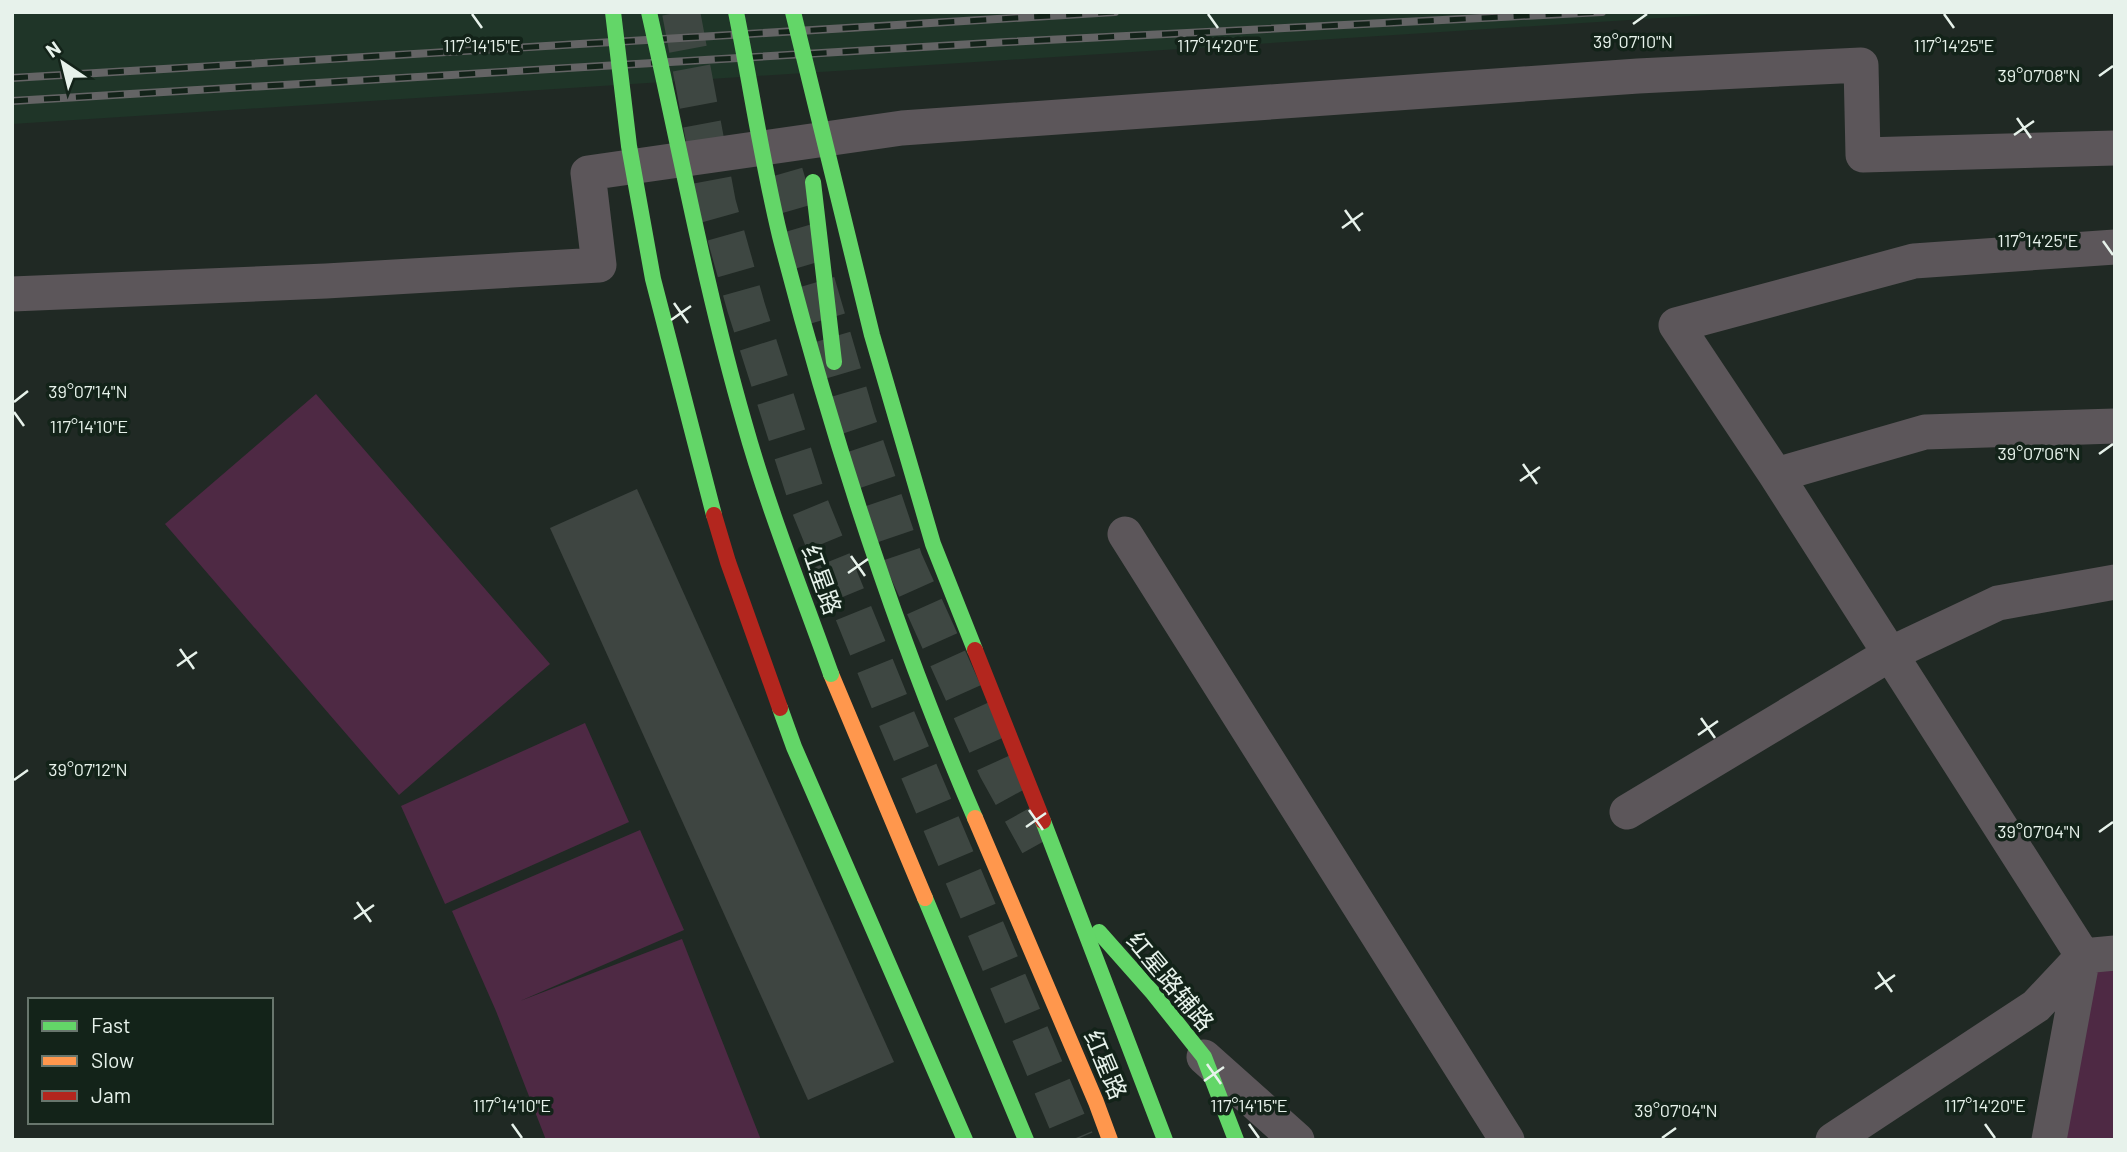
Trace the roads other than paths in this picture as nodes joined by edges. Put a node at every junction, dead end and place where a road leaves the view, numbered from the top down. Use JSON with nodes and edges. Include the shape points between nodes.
{"nodes":[{"id":1,"x":613,"y":12,"type":"edge"},
{"id":2,"x":649,"y":12,"type":"edge"},
{"id":3,"x":736,"y":12,"type":"edge"},
{"id":4,"x":794,"y":17,"type":"edge"},
{"id":5,"x":2115,"y":148,"type":"edge"},
{"id":6,"x":2115,"y":247,"type":"edge"},
{"id":7,"x":12,"y":294,"type":"edge"},
{"id":8,"x":2115,"y":426,"type":"edge"},
{"id":9,"x":848,"y":475,"type":"junction"},
{"id":10,"x":1776,"y":475,"type":"junction"},
{"id":11,"x":1125,"y":534,"type":"dead end"},
{"id":12,"x":2115,"y":582,"type":"edge"},
{"id":13,"x":1890,"y":654,"type":"junction"},
{"id":14,"x":1628,"y":812,"type":"dead end"},
{"id":15,"x":1098,"y":932,"type":"dead end"},
{"id":16,"x":2099,"y":955,"type":"edge"},
{"id":17,"x":1204,"y":1057,"type":"junction"},
{"id":18,"x":965,"y":1140,"type":"edge"},
{"id":19,"x":1026,"y":1140,"type":"edge"},
{"id":20,"x":1110,"y":1140,"type":"edge"},
{"id":21,"x":1165,"y":1140,"type":"edge"},
{"id":22,"x":1236,"y":1140,"type":"edge"},
{"id":23,"x":1297,"y":1140,"type":"edge"},
{"id":24,"x":1507,"y":1140,"type":"edge"},
{"id":25,"x":1833,"y":1140,"type":"edge"},
{"id":26,"x":2049,"y":1140,"type":"edge"}],
"edges":[{"from":1,"to":18,"type":"main road","bridge":true,"via":[[629,146],[653,279],[728,562],[794,747]]},
{"from":2,"to":19,"type":"main road","name":"红星路","bridge":true,"via":[[711,300],[761,480],[831,674]]},
{"from":3,"to":9,"type":"main road","name":"红星路","bridge":true,"via":[[780,234]]},
{"from":4,"to":9,"type":"main road","bridge":true},
{"from":4,"to":21,"type":"main road","bridge":true,"via":[[872,335],[933,544]]},
{"from":5,"to":7,"type":"street","via":[[1863,155],[1861,65],[1637,76],[902,128],[588,173],[600,265]]},
{"from":6,"to":10,"type":"street","via":[[1914,261],[1676,325]]},
{"from":8,"to":10,"type":"street","via":[[1925,432]]},
{"from":9,"to":20,"type":"main road","name":"红星路","bridge":true,"via":[[904,643],[950,760]]},
{"from":10,"to":13,"type":"street"},
{"from":11,"to":24,"type":"street"},
{"from":12,"to":13,"type":"street","via":[[1998,603]]},
{"from":13,"to":14,"type":"street"},
{"from":13,"to":16,"type":"street"},
{"from":15,"to":17,"type":"main road","name":"红星路辅路"},
{"from":16,"to":25,"type":"street","via":[[2036,1006]]},
{"from":16,"to":26,"type":"street"},
{"from":17,"to":22,"type":"main road","name":"红星路辅路"},
{"from":17,"to":23,"type":"street"}]}
